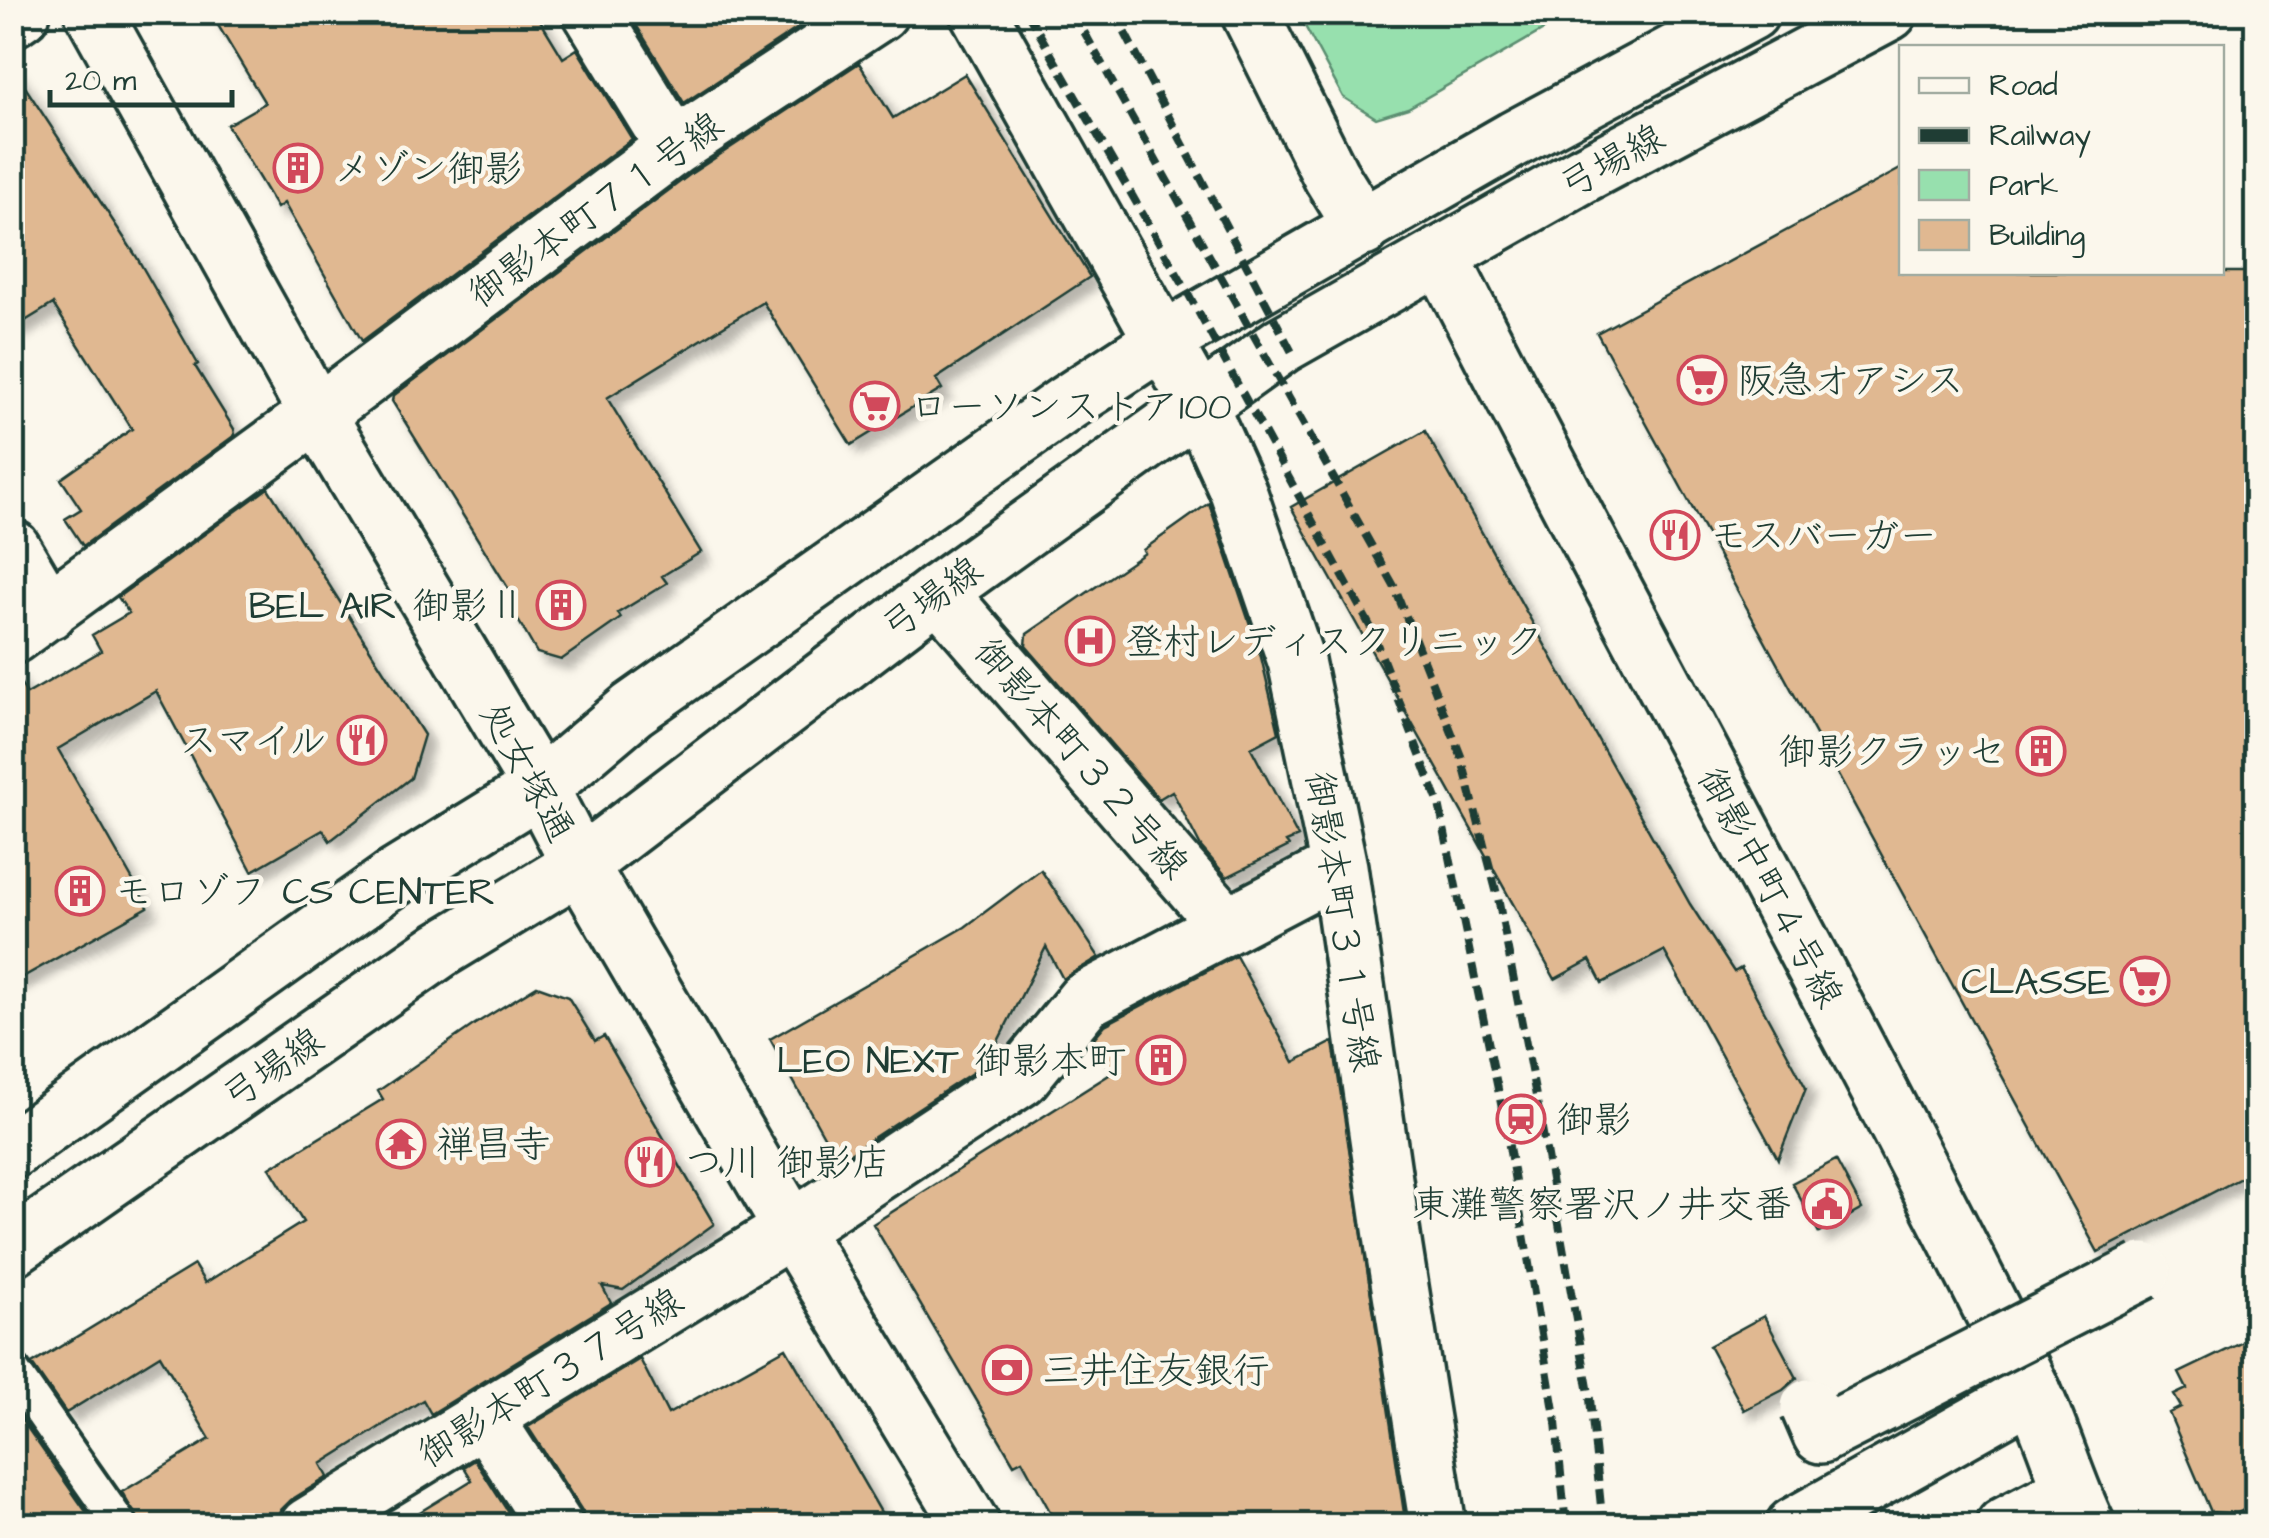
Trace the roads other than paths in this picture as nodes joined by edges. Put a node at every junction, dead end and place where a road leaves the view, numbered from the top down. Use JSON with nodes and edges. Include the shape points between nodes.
{"nodes":[{"id":1,"x":22,"y":12,"type":"edge"},
{"id":2,"x":93,"y":12,"type":"edge"},
{"id":3,"x":591,"y":12,"type":"edge"},
{"id":4,"x":880,"y":12,"type":"edge"},
{"id":5,"x":978,"y":12,"type":"edge"},
{"id":6,"x":1250,"y":12,"type":"edge"},
{"id":7,"x":1751,"y":12,"type":"edge"},
{"id":8,"x":1889,"y":12,"type":"edge"},
{"id":9,"x":12,"y":19,"type":"edge"},
{"id":10,"x":674,"y":147,"type":"junction"},
{"id":11,"x":1363,"y":228,"type":"junction"},
{"id":12,"x":1440,"y":255,"type":"junction"},
{"id":13,"x":1162,"y":341,"type":"junction"},
{"id":14,"x":1199,"y":405,"type":"junction"},
{"id":15,"x":317,"y":414,"type":"junction"},
{"id":16,"x":12,"y":548,"type":"edge"},
{"id":17,"x":938,"y":592,"type":"junction"},
{"id":18,"x":31,"y":623,"type":"edge"},
{"id":19,"x":540,"y":788,"type":"junction"},
{"id":20,"x":580,"y":865,"type":"junction"},
{"id":21,"x":1339,"y":867,"type":"junction"},
{"id":22,"x":1226,"y":924,"type":"junction"},
{"id":23,"x":12,"y":1150,"type":"edge"},
{"id":24,"x":792,"y":1228,"type":"junction"},
{"id":25,"x":12,"y":1248,"type":"edge"},
{"id":26,"x":2143,"y":1270,"type":"dead end"},
{"id":27,"x":12,"y":1370,"type":"edge"},
{"id":28,"x":2033,"y":1392,"type":"junction"},
{"id":29,"x":1809,"y":1407,"type":"dead end"},
{"id":30,"x":485,"y":1418,"type":"junction"},
{"id":31,"x":2079,"y":1508,"type":"edge"},
{"id":32,"x":121,"y":1526,"type":"edge"},
{"id":33,"x":308,"y":1526,"type":"edge"},
{"id":34,"x":555,"y":1526,"type":"edge"},
{"id":35,"x":972,"y":1526,"type":"edge"},
{"id":36,"x":1438,"y":1526,"type":"edge"},
{"id":37,"x":1794,"y":1526,"type":"edge"},
{"id":38,"x":2004,"y":1526,"type":"edge"}],
"edges":[{"from":1,"to":9,"type":"street"},
{"from":2,"to":15,"type":"street","name":"処女塚通"},
{"from":3,"to":10,"type":"street"},
{"from":4,"to":10,"type":"street","name":"御影本町７１号線"},
{"from":5,"to":13,"type":"street","name":"御影本町３１号線"},
{"from":6,"to":11,"type":"street"},
{"from":7,"to":11,"type":"street","name":"弓場線"},
{"from":8,"to":12,"type":"street","name":"弓場線"},
{"from":10,"to":15,"type":"street","name":"御影本町７１号線"},
{"from":11,"to":12,"type":"street"},
{"from":11,"to":13,"type":"street","name":"弓場線"},
{"from":12,"to":14,"type":"street","name":"弓場線","via":[[1282,345]]},
{"from":12,"to":28,"type":"street","name":"御影中町４号線"},
{"from":13,"to":14,"type":"street","name":"御影本町３１号線"},
{"from":13,"to":19,"type":"street","name":"弓場線","via":[[632,710]]},
{"from":14,"to":17,"type":"street","name":"弓場線"},
{"from":14,"to":21,"type":"street","name":"御影本町３１号線","via":[[1238,491],[1296,661]]},
{"from":15,"to":18,"type":"street","name":"御影本町７１号線"},
{"from":15,"to":19,"type":"street","name":"処女塚通"},
{"from":16,"to":18,"type":"street"},
{"from":17,"to":20,"type":"street","name":"弓場線"},
{"from":17,"to":22,"type":"street","name":"御影本町３２号線"},
{"from":19,"to":20,"type":"street","name":"処女塚通"},
{"from":19,"to":23,"type":"street","name":"弓場線","via":[[391,880]]},
{"from":20,"to":24,"type":"street","name":"処女塚通"},
{"from":20,"to":25,"type":"street","name":"弓場線","via":[[440,950]]},
{"from":21,"to":22,"type":"street","name":"御影本町３７号線"},
{"from":21,"to":36,"type":"street","name":"御影本町３１号線"},
{"from":22,"to":24,"type":"street","name":"御影本町３７号線","via":[[1085,1000],[1021,1078]]},
{"from":24,"to":30,"type":"street","name":"御影本町３７号線"},
{"from":24,"to":35,"type":"street","name":"処女塚通"},
{"from":26,"to":29,"type":"street","bridge":true,"via":[[1820,1435]]},
{"from":27,"to":32,"type":"lane"},
{"from":28,"to":31,"type":"street","name":"御影中町４号線"},
{"from":28,"to":37,"type":"street"},
{"from":30,"to":33,"type":"street","name":"御影本町３７号線"},
{"from":30,"to":34,"type":"street"},
{"from":31,"to":38,"type":"street"}]}
